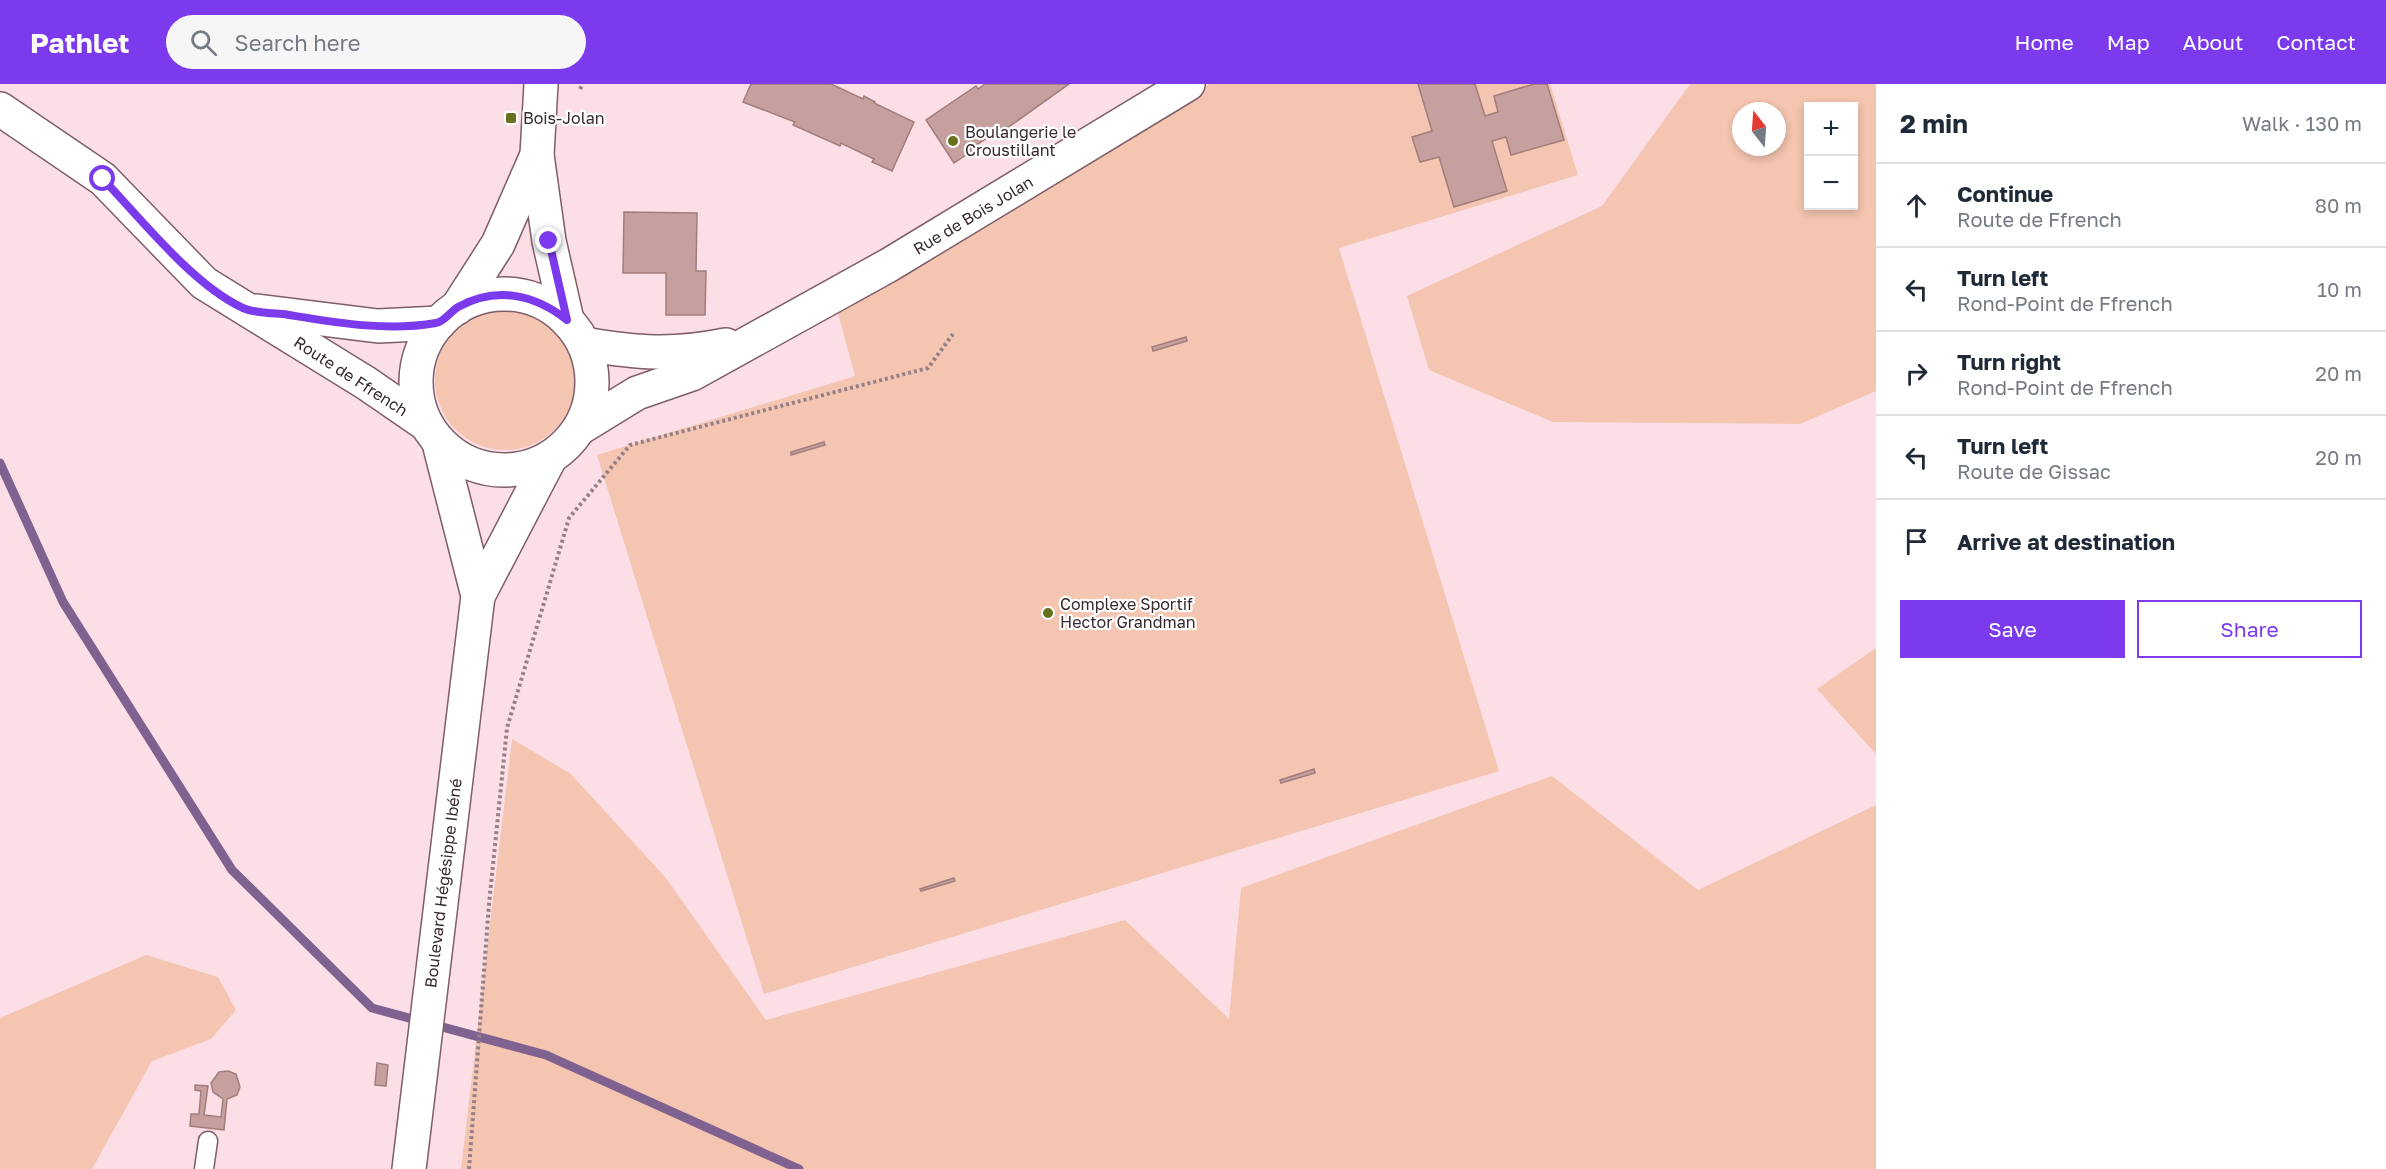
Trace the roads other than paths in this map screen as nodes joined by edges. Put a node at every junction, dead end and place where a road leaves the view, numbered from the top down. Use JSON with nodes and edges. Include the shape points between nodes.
{"nodes":[{"id":1,"x":541,"y":84,"type":"edge"},
{"id":2,"x":1188,"y":84,"type":"edge"},
{"id":3,"x":0,"y":109,"type":"edge"},
{"id":4,"x":537,"y":155,"type":"junction"},
{"id":5,"x":244,"y":309,"type":"junction"},
{"id":6,"x":448,"y":315,"type":"junction"},
{"id":7,"x":576,"y":332,"type":"junction"},
{"id":8,"x":754,"y":339,"type":"junction"},
{"id":9,"x":580,"y":428,"type":"junction"},
{"id":10,"x":433,"y":434,"type":"junction"},
{"id":11,"x":550,"y":458,"type":"junction"},
{"id":12,"x":478,"y":596,"type":"junction"},
{"id":13,"x":208,"y":1141,"type":"dead end"},
{"id":14,"x":204,"y":1169,"type":"edge"},
{"id":15,"x":409,"y":1169,"type":"edge"}],
"edges":[{"from":1,"to":4,"type":"main road"},
{"from":2,"to":8,"type":"main road","name":"Rue de Bois Jolan","via":[[889,265]]},
{"from":3,"to":5,"type":"main road","name":"Route de Ffrench","via":[[103,179],[204,283]]},
{"from":4,"to":6,"type":"main road","via":[[498,244]]},
{"from":4,"to":7,"type":"main road","via":[[549,241]]},
{"from":5,"to":6,"type":"main road","name":"Route de Ffrench","via":[[378,326]]},
{"from":5,"to":10,"type":"main road","name":"Route de Ffrench","via":[[366,383]]},
{"from":6,"to":7,"type":"main road","via":[[475,299],[494,294],[514,295],[542,303]]},
{"from":6,"to":10,"type":"main road","via":[[424,346],[416,372],[418,399]]},
{"from":7,"to":8,"type":"main road","name":"Rue de Bois Jolan","via":[[639,353],[690,352]]},
{"from":7,"to":9,"type":"main road","via":[[593,381],[590,405]]},
{"from":8,"to":9,"type":"main road","name":"Rue de Bois Jolan","via":[[692,374],[637,393]]},
{"from":9,"to":11,"type":"main road"},
{"from":10,"to":11,"type":"main road","via":[[456,457],[479,467],[505,470]]},
{"from":10,"to":12,"type":"main road","name":"Boulevard Hégésippe Ibéné"},
{"from":11,"to":12,"type":"main road","name":"Boulevard Hégésippe Ibéné"},
{"from":12,"to":15,"type":"main road","name":"Boulevard Hégésippe Ibéné"},
{"from":13,"to":14,"type":"lane"}]}
